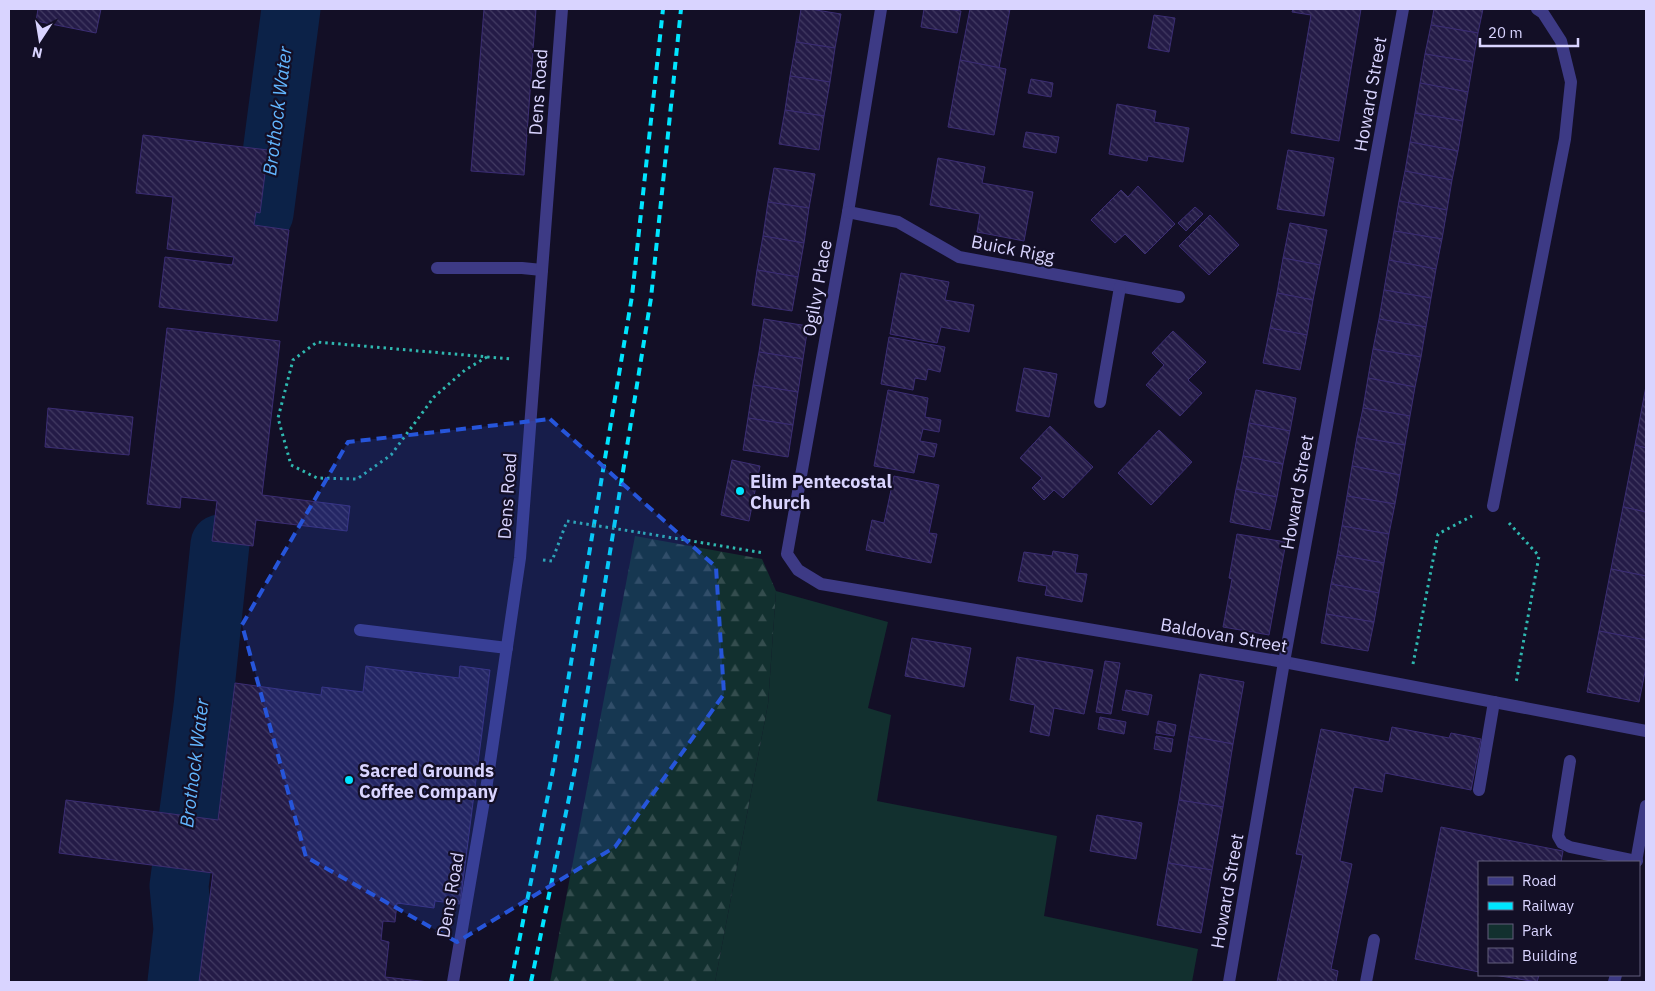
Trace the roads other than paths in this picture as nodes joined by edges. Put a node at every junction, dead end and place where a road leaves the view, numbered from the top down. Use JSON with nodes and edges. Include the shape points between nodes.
{"nodes":[{"id":1,"x":562,"y":9,"type":"edge"},
{"id":2,"x":882,"y":9,"type":"edge"},
{"id":3,"x":1403,"y":9,"type":"edge"},
{"id":4,"x":1537,"y":9,"type":"edge"},
{"id":5,"x":848,"y":212,"type":"junction"},
{"id":6,"x":437,"y":268,"type":"dead end"},
{"id":7,"x":542,"y":270,"type":"junction"},
{"id":8,"x":1120,"y":287,"type":"junction"},
{"id":9,"x":1179,"y":297,"type":"dead end"},
{"id":10,"x":1100,"y":402,"type":"dead end"},
{"id":11,"x":1493,"y":506,"type":"road end"},
{"id":12,"x":798,"y":570,"type":"joint"},
{"id":13,"x":360,"y":630,"type":"dead end"},
{"id":14,"x":507,"y":648,"type":"junction"},
{"id":15,"x":1284,"y":662,"type":"junction"},
{"id":16,"x":1494,"y":702,"type":"junction"},
{"id":17,"x":1646,"y":731,"type":"edge"},
{"id":18,"x":1570,"y":761,"type":"dead end"},
{"id":19,"x":1479,"y":790,"type":"dead end"},
{"id":20,"x":1646,"y":806,"type":"edge"},
{"id":21,"x":1632,"y":861,"type":"edge"},
{"id":22,"x":1636,"y":861,"type":"edge"},
{"id":23,"x":1374,"y":940,"type":"dead end"},
{"id":24,"x":453,"y":982,"type":"edge"},
{"id":25,"x":1229,"y":982,"type":"edge"},
{"id":26,"x":1366,"y":982,"type":"edge"}],
"edges":[{"from":1,"to":7,"type":"street","name":"Dens Road"},
{"from":2,"to":5,"type":"street","name":"Ogilvy Place"},
{"from":3,"to":15,"type":"street","name":"Howard Street"},
{"from":4,"to":11,"type":"street","via":[[1561,41],[1571,82],[1564,140]]},
{"from":5,"to":8,"type":"street","name":"Buick Rigg","via":[[898,222],[959,257]]},
{"from":5,"to":12,"type":"street","name":"Ogilvy Place","via":[[787,554]]},
{"from":6,"to":7,"type":"street"},
{"from":7,"to":14,"type":"street","name":"Dens Road","via":[[520,558]]},
{"from":8,"to":9,"type":"street","name":"Buick Rigg"},
{"from":8,"to":10,"type":"street"},
{"from":12,"to":15,"type":"street","name":"Baldovan Street","via":[[821,584]]},
{"from":13,"to":14,"type":"street"},
{"from":14,"to":24,"type":"street","name":"Dens Road"},
{"from":15,"to":16,"type":"street","name":"Baldovan Street"},
{"from":15,"to":25,"type":"street","name":"Howard Street"},
{"from":16,"to":17,"type":"street","name":"Baldovan Street"},
{"from":16,"to":19,"type":"street"},
{"from":18,"to":21,"type":"street","via":[[1558,836],[1562,843]]},
{"from":20,"to":22,"type":"street"},
{"from":23,"to":26,"type":"street"}]}
